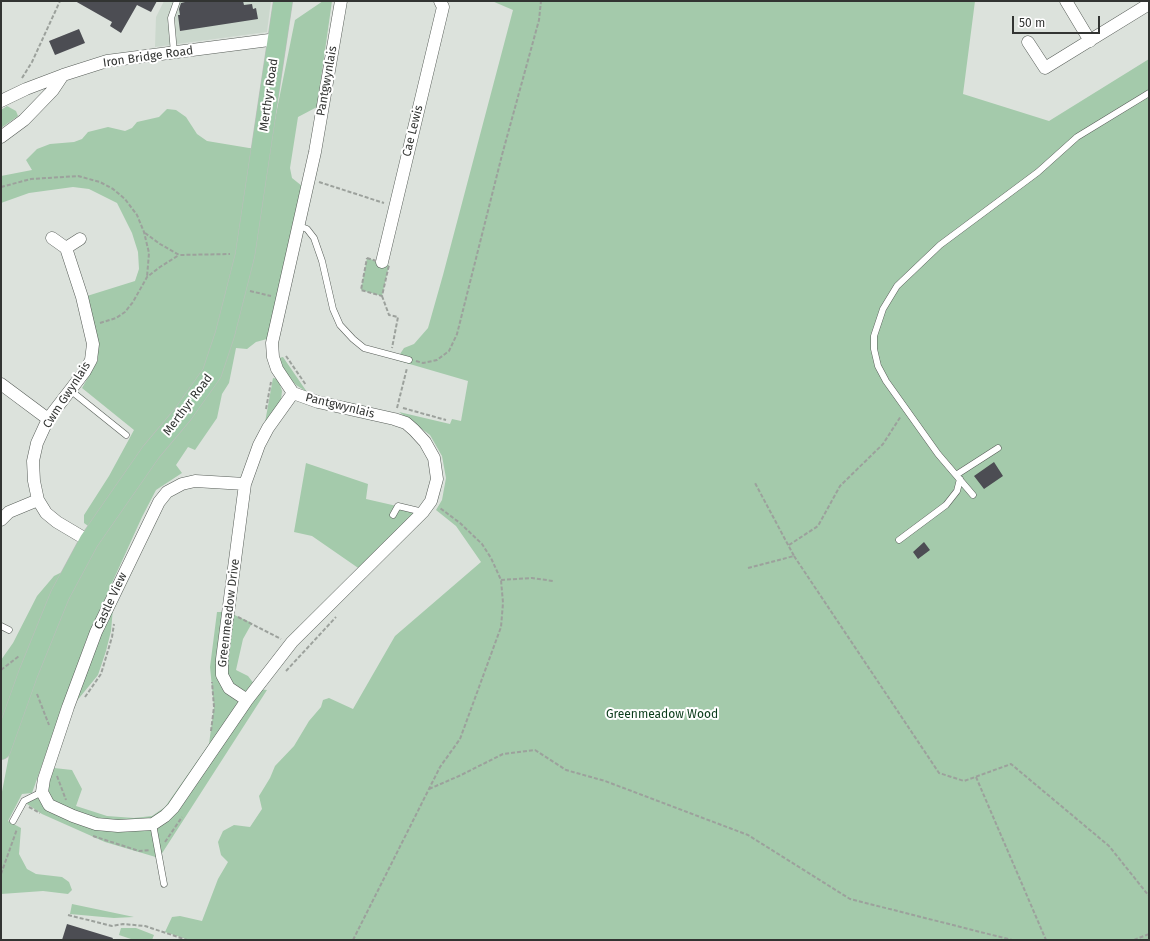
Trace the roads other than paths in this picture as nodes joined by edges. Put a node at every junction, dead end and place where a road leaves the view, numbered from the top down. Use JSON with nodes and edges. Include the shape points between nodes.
{"nodes":[{"id":1,"x":177,"y":1,"type":"edge"},
{"id":2,"x":283,"y":1,"type":"edge"},
{"id":3,"x":341,"y":1,"type":"edge"},
{"id":4,"x":440,"y":1,"type":"edge"},
{"id":5,"x":1066,"y":1,"type":"edge"},
{"id":6,"x":1147,"y":1,"type":"edge"},
{"id":7,"x":1149,"y":4,"type":"edge"},
{"id":8,"x":277,"y":39,"type":"junction"},
{"id":9,"x":1090,"y":40,"type":"junction"},
{"id":10,"x":1028,"y":42,"type":"dead end"},
{"id":11,"x":174,"y":53,"type":"junction"},
{"id":12,"x":63,"y":75,"type":"junction"},
{"id":13,"x":1149,"y":93,"type":"edge"},
{"id":14,"x":1,"y":101,"type":"edge"},
{"id":15,"x":1,"y":137,"type":"edge"},
{"id":16,"x":299,"y":226,"type":"junction"},
{"id":17,"x":52,"y":238,"type":"dead end"},
{"id":18,"x":80,"y":240,"type":"dead end"},
{"id":19,"x":66,"y":248,"type":"junction"},
{"id":20,"x":382,"y":262,"type":"road end"},
{"id":21,"x":409,"y":360,"type":"road end"},
{"id":22,"x":1,"y":384,"type":"edge"},
{"id":23,"x":70,"y":390,"type":"junction"},
{"id":24,"x":293,"y":393,"type":"junction"},
{"id":25,"x":48,"y":419,"type":"junction"},
{"id":26,"x":126,"y":435,"type":"dead end"},
{"id":27,"x":998,"y":448,"type":"dead end"},
{"id":28,"x":958,"y":477,"type":"junction"},
{"id":29,"x":245,"y":484,"type":"junction"},
{"id":30,"x":973,"y":495,"type":"dead end"},
{"id":31,"x":38,"y":500,"type":"junction"},
{"id":32,"x":423,"y":512,"type":"junction"},
{"id":33,"x":393,"y":515,"type":"dead end"},
{"id":34,"x":1,"y":520,"type":"edge"},
{"id":35,"x":899,"y":540,"type":"dead end"},
{"id":36,"x":89,"y":541,"type":"junction"},
{"id":37,"x":1,"y":626,"type":"edge"},
{"id":38,"x":9,"y":630,"type":"dead end"},
{"id":39,"x":247,"y":700,"type":"junction"},
{"id":40,"x":1,"y":750,"type":"edge"},
{"id":41,"x":42,"y":792,"type":"junction"},
{"id":42,"x":13,"y":821,"type":"dead end"},
{"id":43,"x":153,"y":824,"type":"junction"},
{"id":44,"x":164,"y":884,"type":"dead end"}],
"edges":[{"from":1,"to":11,"type":"lane","via":[[171,18]]},
{"from":2,"to":8,"type":"main road","name":"Merthyr Road"},
{"from":3,"to":16,"type":"street","name":"Pantgwynlais","via":[[310,179]]},
{"from":4,"to":20,"type":"street","name":"Cae Lewis","via":[[444,7]]},
{"from":5,"to":9,"type":"street"},
{"from":6,"to":7,"type":"street"},
{"from":7,"to":9,"type":"street"},
{"from":8,"to":11,"type":"street","name":"Iron Bridge Road"},
{"from":8,"to":36,"type":"main road","name":"Merthyr Road","via":[[245,255],[212,373],[183,414],[151,452]]},
{"from":9,"to":10,"type":"street","via":[[1045,68]]},
{"from":11,"to":12,"type":"street","name":"Iron Bridge Road","via":[[107,61]]},
{"from":12,"to":14,"type":"street","name":"Iron Bridge Road"},
{"from":12,"to":15,"type":"street","via":[[53,90],[24,120]]},
{"from":13,"to":28,"type":"lane","via":[[1077,137],[1038,172],[940,245],[897,286],[884,309],[874,336],[878,366],[905,409]]},
{"from":16,"to":21,"type":"lane","via":[[307,228],[314,238],[322,261],[332,309],[340,325],[364,348]]},
{"from":16,"to":24,"type":"street","name":"Pantgwynlais","via":[[274,338],[273,357]]},
{"from":17,"to":19,"type":"street"},
{"from":18,"to":19,"type":"street"},
{"from":19,"to":23,"type":"street","name":"Cwm Gwynlais","via":[[93,344],[91,360]]},
{"from":22,"to":25,"type":"street"},
{"from":23,"to":25,"type":"street","name":"Cwm Gwynlais"},
{"from":23,"to":26,"type":"lane"},
{"from":24,"to":29,"type":"street","name":"Greenmeadow Drive","via":[[259,445]]},
{"from":24,"to":32,"type":"street","name":"Pantgwynlais","via":[[318,402],[394,419],[406,423],[414,430],[434,458],[437,480],[431,501]]},
{"from":25,"to":31,"type":"street","name":"Cwm Gwynlais","via":[[37,443],[33,461]]},
{"from":27,"to":28,"type":"lane"},
{"from":28,"to":30,"type":"lane"},
{"from":28,"to":35,"type":"lane","via":[[957,491],[946,505]]},
{"from":29,"to":39,"type":"street","name":"Greenmeadow Drive","via":[[222,675],[229,688]]},
{"from":29,"to":41,"type":"street","name":"Castle View","via":[[195,480],[167,492],[158,502],[96,632],[68,707]]},
{"from":31,"to":34,"type":"street","via":[[9,512]]},
{"from":31,"to":36,"type":"street","name":"Cwm Gwynlais","via":[[51,518]]},
{"from":32,"to":33,"type":"lane","via":[[398,506]]},
{"from":32,"to":39,"type":"street","name":"Pantgwynlais","via":[[290,645]]},
{"from":36,"to":40,"type":"main road","name":"Merthyr Road","via":[[60,595]]},
{"from":37,"to":38,"type":"lane"},
{"from":39,"to":43,"type":"street","via":[[173,808]]},
{"from":41,"to":42,"type":"lane","via":[[24,801]]},
{"from":41,"to":43,"type":"street","via":[[49,804],[96,824]]},
{"from":43,"to":44,"type":"lane"}]}
